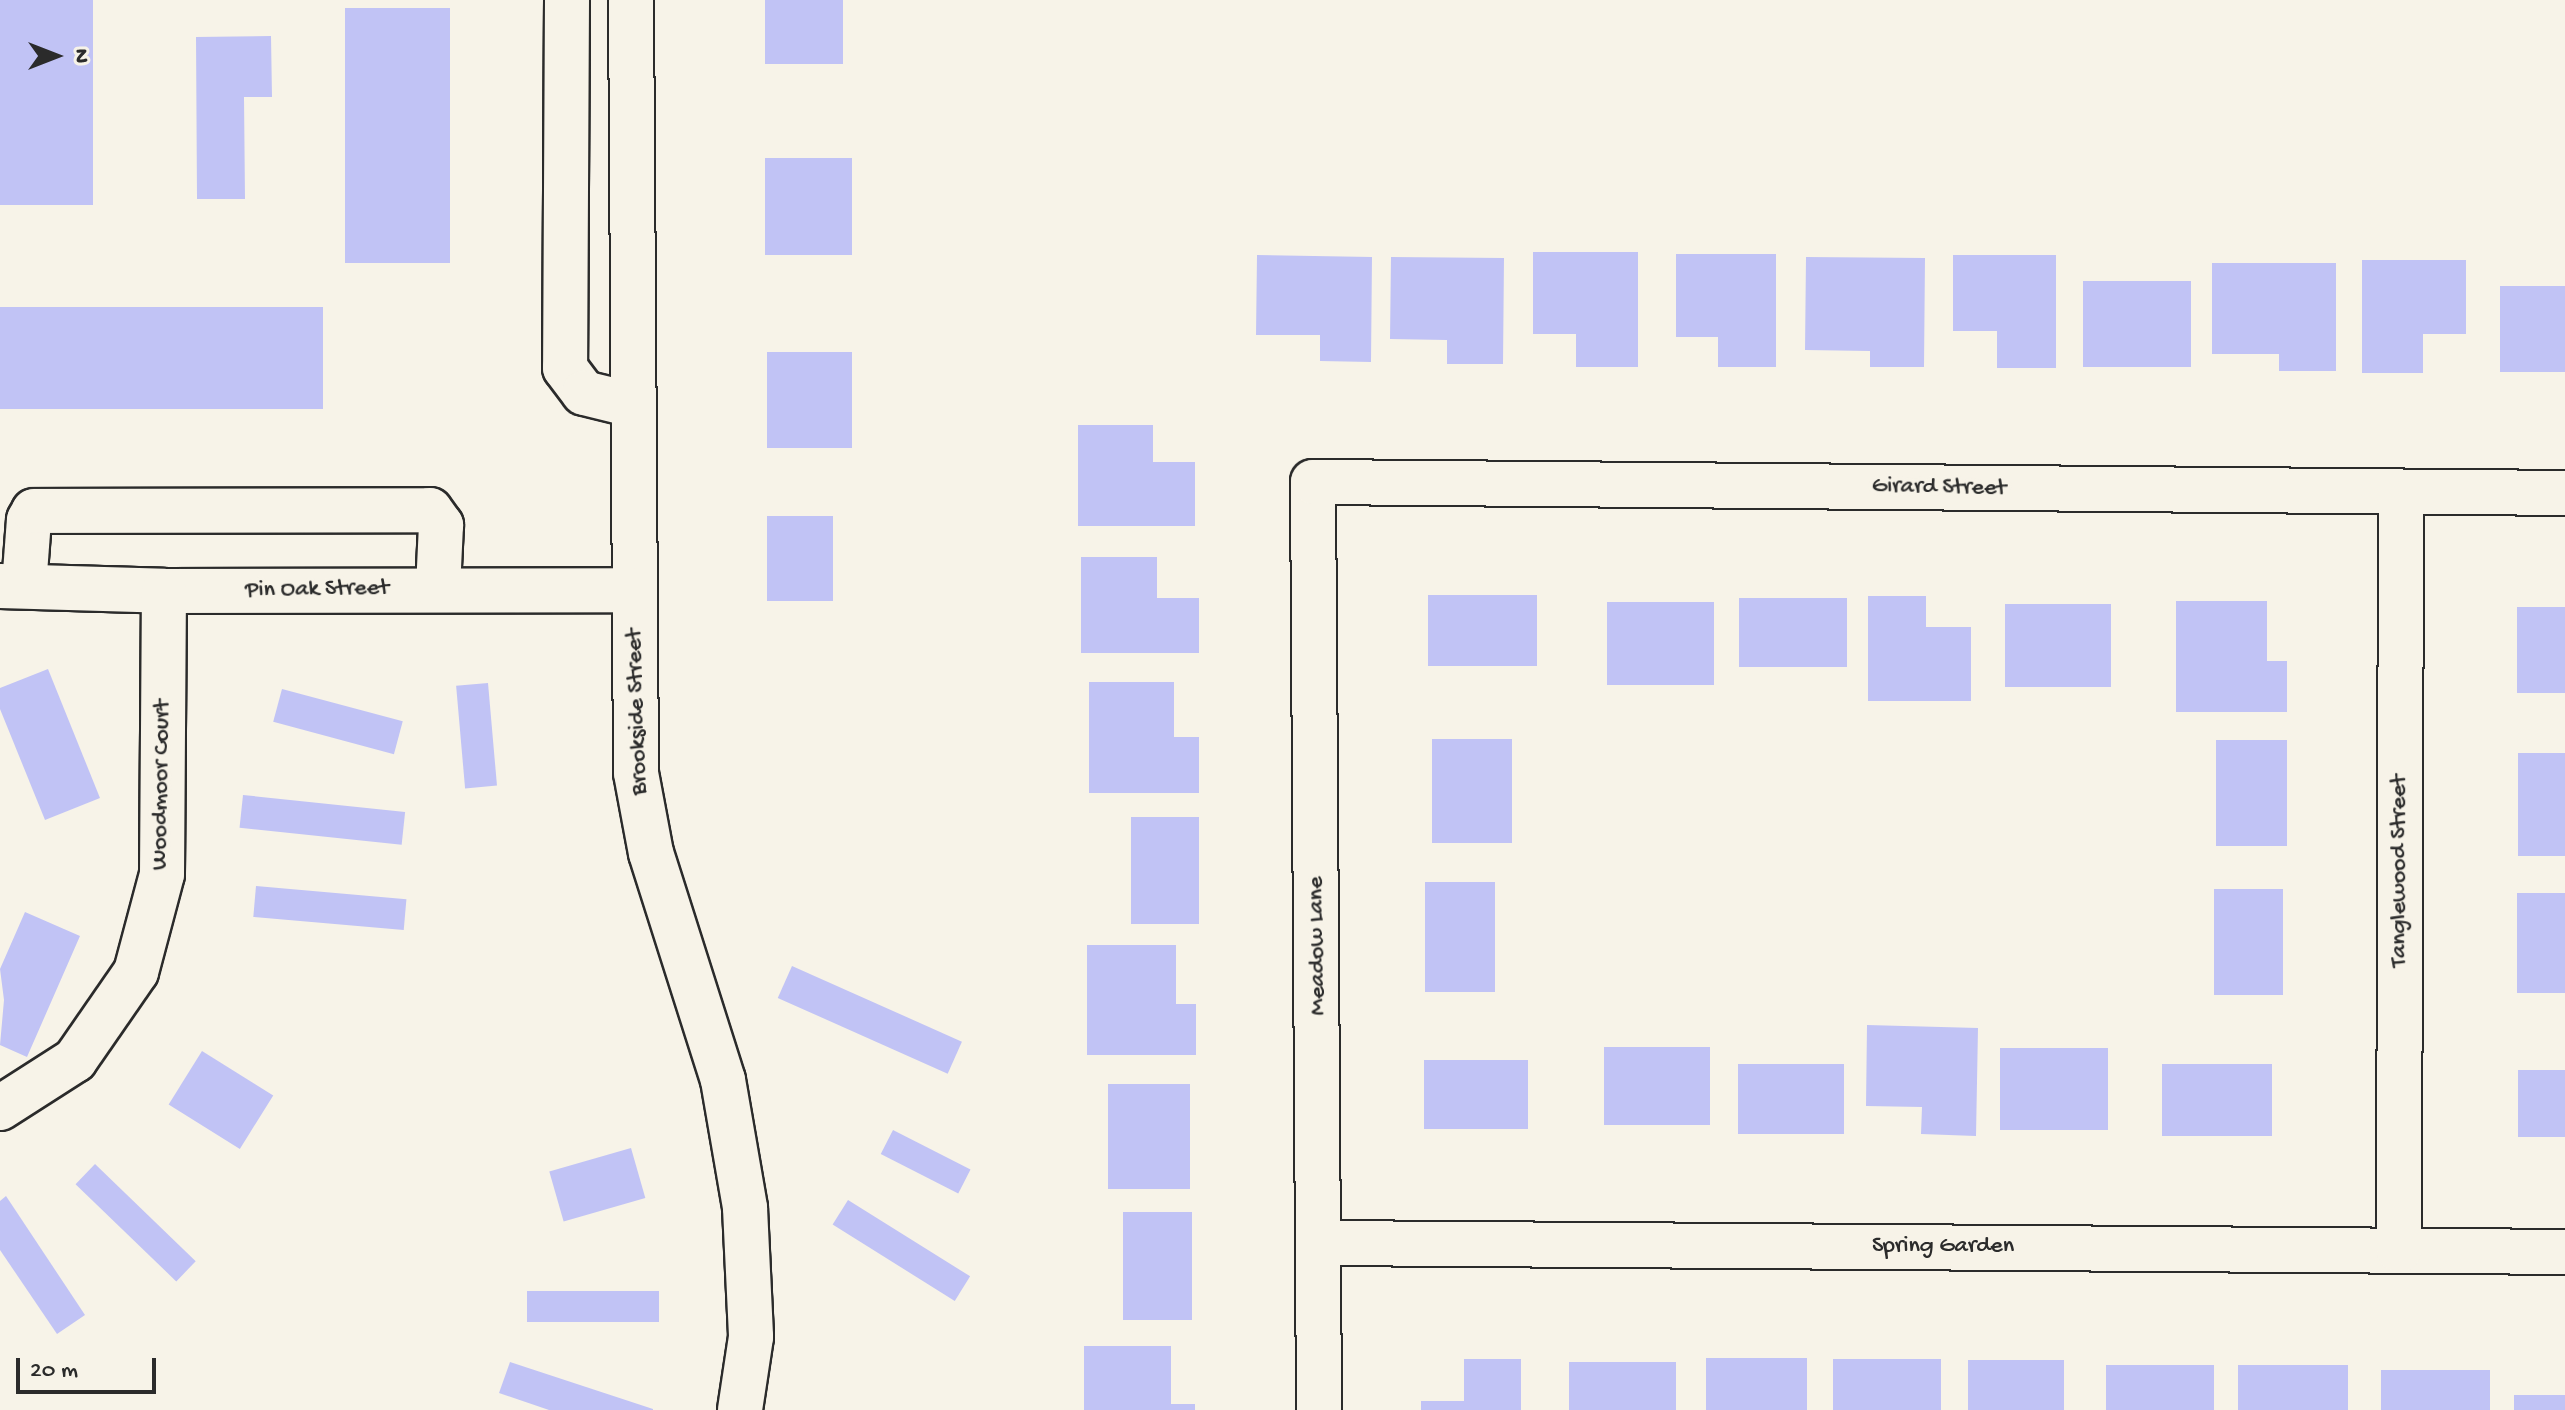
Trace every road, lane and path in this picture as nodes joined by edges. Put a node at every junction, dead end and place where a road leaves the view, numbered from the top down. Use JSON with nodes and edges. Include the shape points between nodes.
{"nodes":[{"id":1,"x":567,"y":0,"type":"edge"},
{"id":2,"x":631,"y":0,"type":"edge"},
{"id":3,"x":633,"y":405,"type":"junction"},
{"id":4,"x":1313,"y":482,"type":"joint"},
{"id":5,"x":2401,"y":493,"type":"junction"},
{"id":6,"x":2565,"y":493,"type":"edge"},
{"id":7,"x":12,"y":586,"type":"edge"},
{"id":8,"x":438,"y":589,"type":"junction"},
{"id":9,"x":634,"y":590,"type":"junction"},
{"id":10,"x":164,"y":591,"type":"junction"},
{"id":11,"x":0,"y":1108,"type":"edge"},
{"id":12,"x":1321,"y":1243,"type":"junction"},
{"id":13,"x":2399,"y":1250,"type":"junction"},
{"id":14,"x":2565,"y":1252,"type":"edge"},
{"id":15,"x":740,"y":1410,"type":"edge"},
{"id":16,"x":1319,"y":1410,"type":"edge"}],
"edges":[{"from":1,"to":3,"type":"street","via":[[565,368],[584,393]]},
{"from":2,"to":3,"type":"street","name":"Brookside Street"},
{"from":3,"to":9,"type":"street","name":"Brookside Street"},
{"from":4,"to":5,"type":"street","name":"Girard Street"},
{"from":4,"to":12,"type":"street","name":"Meadow Lane"},
{"from":5,"to":6,"type":"street","name":"Girard Street"},
{"from":5,"to":13,"type":"street","name":"Tanglewood Street"},
{"from":7,"to":8,"type":"street","via":[[34,511],[430,510],[441,525]]},
{"from":7,"to":10,"type":"street","name":"Pin Oak Street"},
{"from":8,"to":9,"type":"street","name":"Pin Oak Street"},
{"from":8,"to":10,"type":"street","name":"Pin Oak Street"},
{"from":9,"to":15,"type":"street","name":"Brookside Street","via":[[638,787],[651,853],[723,1080],[745,1208],[751,1337]]},
{"from":10,"to":11,"type":"street","name":"Woodmoor Court","via":[[162,874],[136,972],[75,1060]]},
{"from":12,"to":13,"type":"street","name":"Spring Garden"},
{"from":12,"to":16,"type":"street","name":"Meadow Lane"},
{"from":13,"to":14,"type":"street","name":"Spring Garden"}]}
